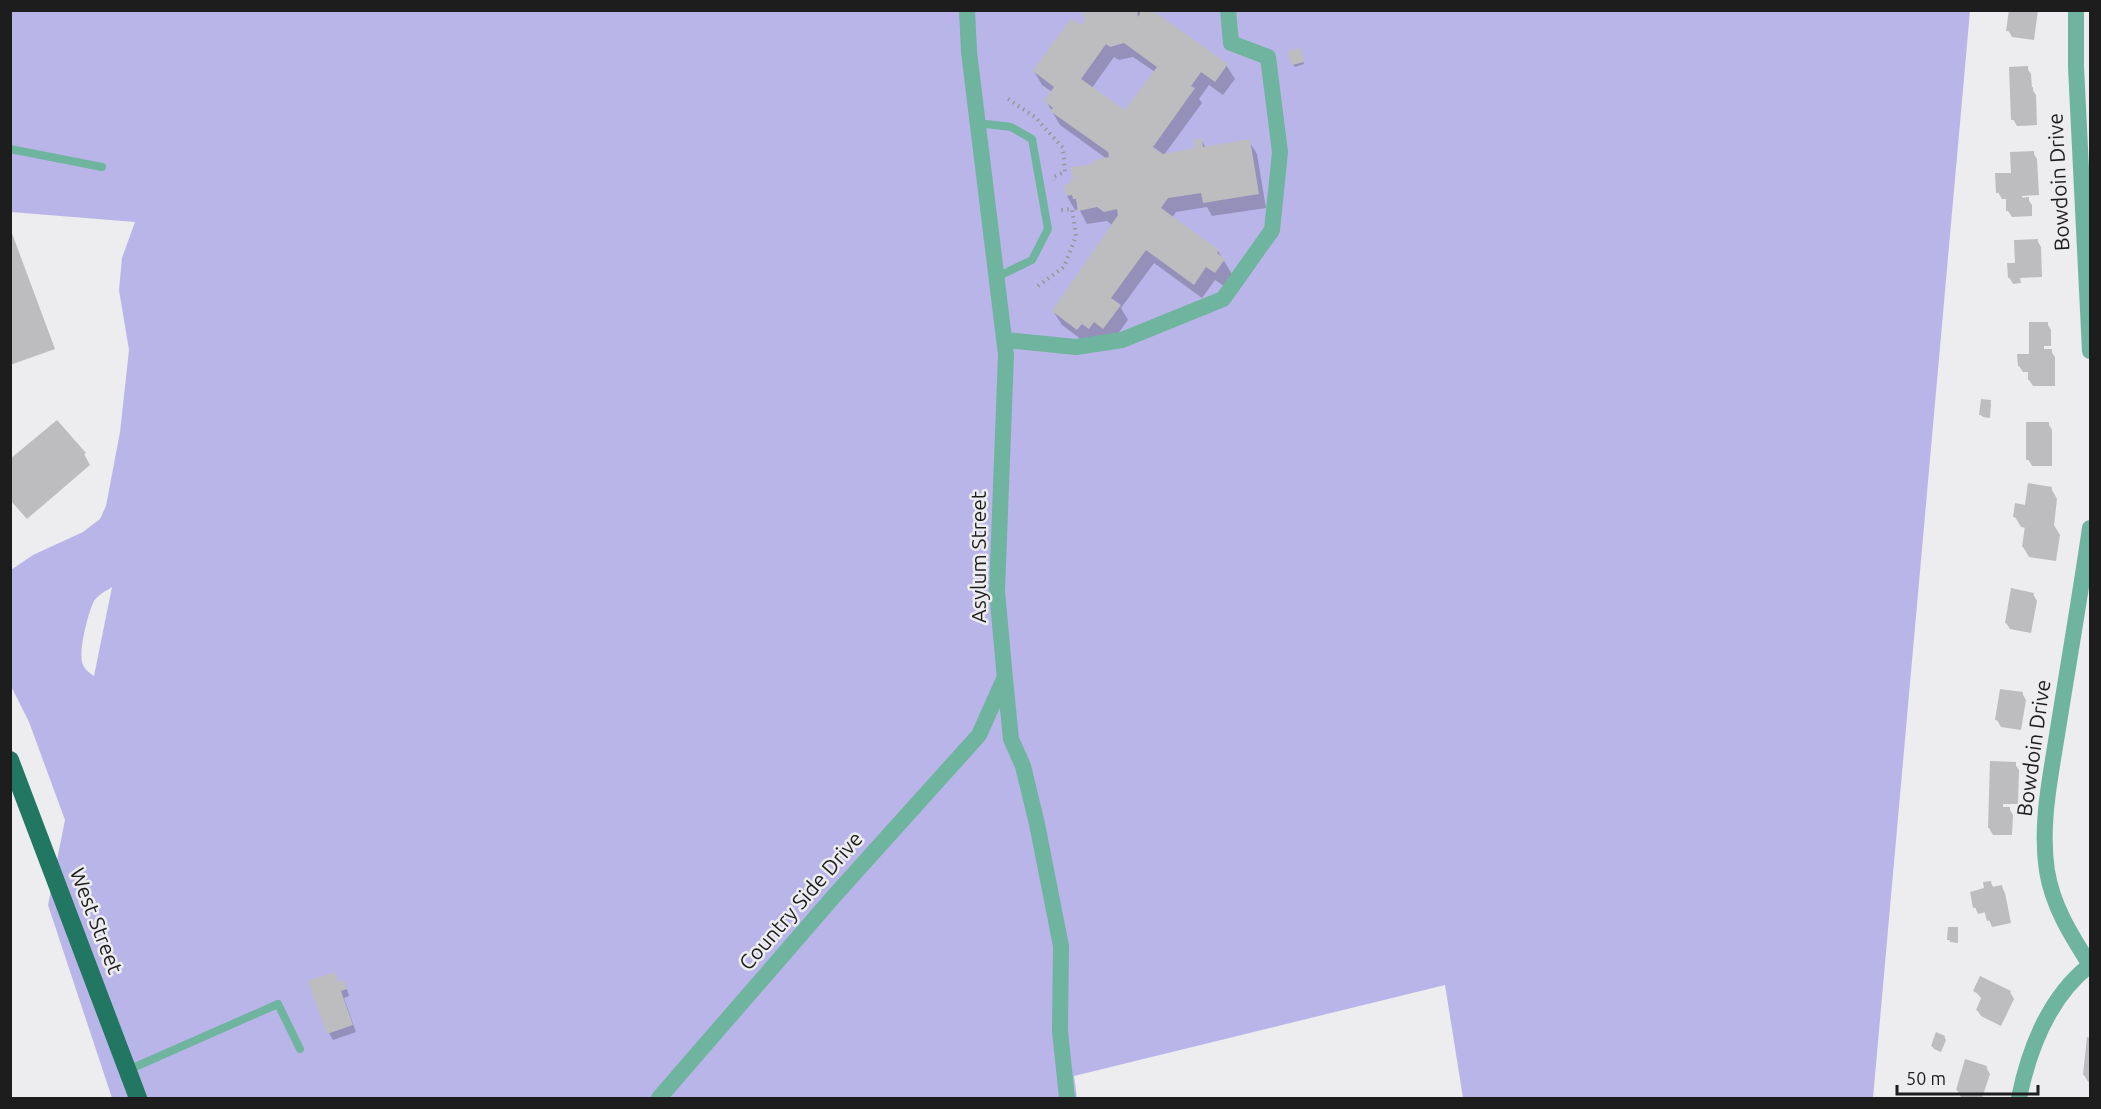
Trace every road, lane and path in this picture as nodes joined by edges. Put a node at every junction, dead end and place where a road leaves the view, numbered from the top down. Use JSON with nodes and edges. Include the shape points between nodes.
{"nodes":[{"id":1,"x":967,"y":10,"type":"edge"},
{"id":2,"x":1228,"y":10,"type":"edge"},
{"id":3,"x":2076,"y":10,"type":"edge"},
{"id":4,"x":978,"y":123,"type":"junction"},
{"id":5,"x":10,"y":149,"type":"edge"},
{"id":6,"x":102,"y":167,"type":"dead end"},
{"id":7,"x":997,"y":277,"type":"junction"},
{"id":8,"x":1005,"y":340,"type":"junction"},
{"id":9,"x":2091,"y":351,"type":"edge"},
{"id":10,"x":2091,"y":528,"type":"edge"},
{"id":11,"x":1005,"y":679,"type":"junction"},
{"id":12,"x":979,"y":735,"type":"junction"},
{"id":13,"x":1011,"y":739,"type":"junction"},
{"id":14,"x":10,"y":760,"type":"edge"},
{"id":15,"x":2091,"y":965,"type":"edge"},
{"id":16,"x":300,"y":1049,"type":"dead end"},
{"id":17,"x":128,"y":1070,"type":"junction"},
{"id":18,"x":138,"y":1098,"type":"edge"},
{"id":19,"x":660,"y":1098,"type":"edge"},
{"id":20,"x":1067,"y":1098,"type":"edge"},
{"id":21,"x":2019,"y":1098,"type":"edge"}],
"edges":[{"from":1,"to":4,"type":"street","name":"Asylum Street"},
{"from":2,"to":8,"type":"street","via":[[1231,43],[1268,57],[1280,152],[1272,230],[1223,299],[1122,340],[1076,348]]},
{"from":3,"to":9,"type":"street","name":"Bowdoin Drive"},
{"from":4,"to":7,"type":"street","name":"Asylum Street"},
{"from":4,"to":7,"type":"lane","via":[[1011,127],[1032,140],[1048,229],[1032,260]]},
{"from":5,"to":6,"type":"lane"},
{"from":7,"to":8,"type":"street","name":"Asylum Street"},
{"from":8,"to":11,"type":"street","name":"Asylum Street","via":[[997,591]]},
{"from":10,"to":15,"type":"street","name":"Bowdoin Drive","via":[[2045,834],[2052,894],[2066,926]]},
{"from":11,"to":12,"type":"street","name":"Country Side Drive"},
{"from":11,"to":13,"type":"street","name":"Asylum Street"},
{"from":12,"to":13,"type":"street","via":[[991,731]]},
{"from":12,"to":19,"type":"street","name":"Country Side Drive"},
{"from":13,"to":20,"type":"street","name":"Asylum Street","via":[[1023,766],[1060,946],[1060,1031]]},
{"from":14,"to":17,"type":"main road","name":"West Street"},
{"from":15,"to":21,"type":"street","via":[[2064,990],[2040,1031]]},
{"from":16,"to":17,"type":"lane","via":[[278,1004]]},
{"from":17,"to":18,"type":"main road","name":"West Street"}]}
